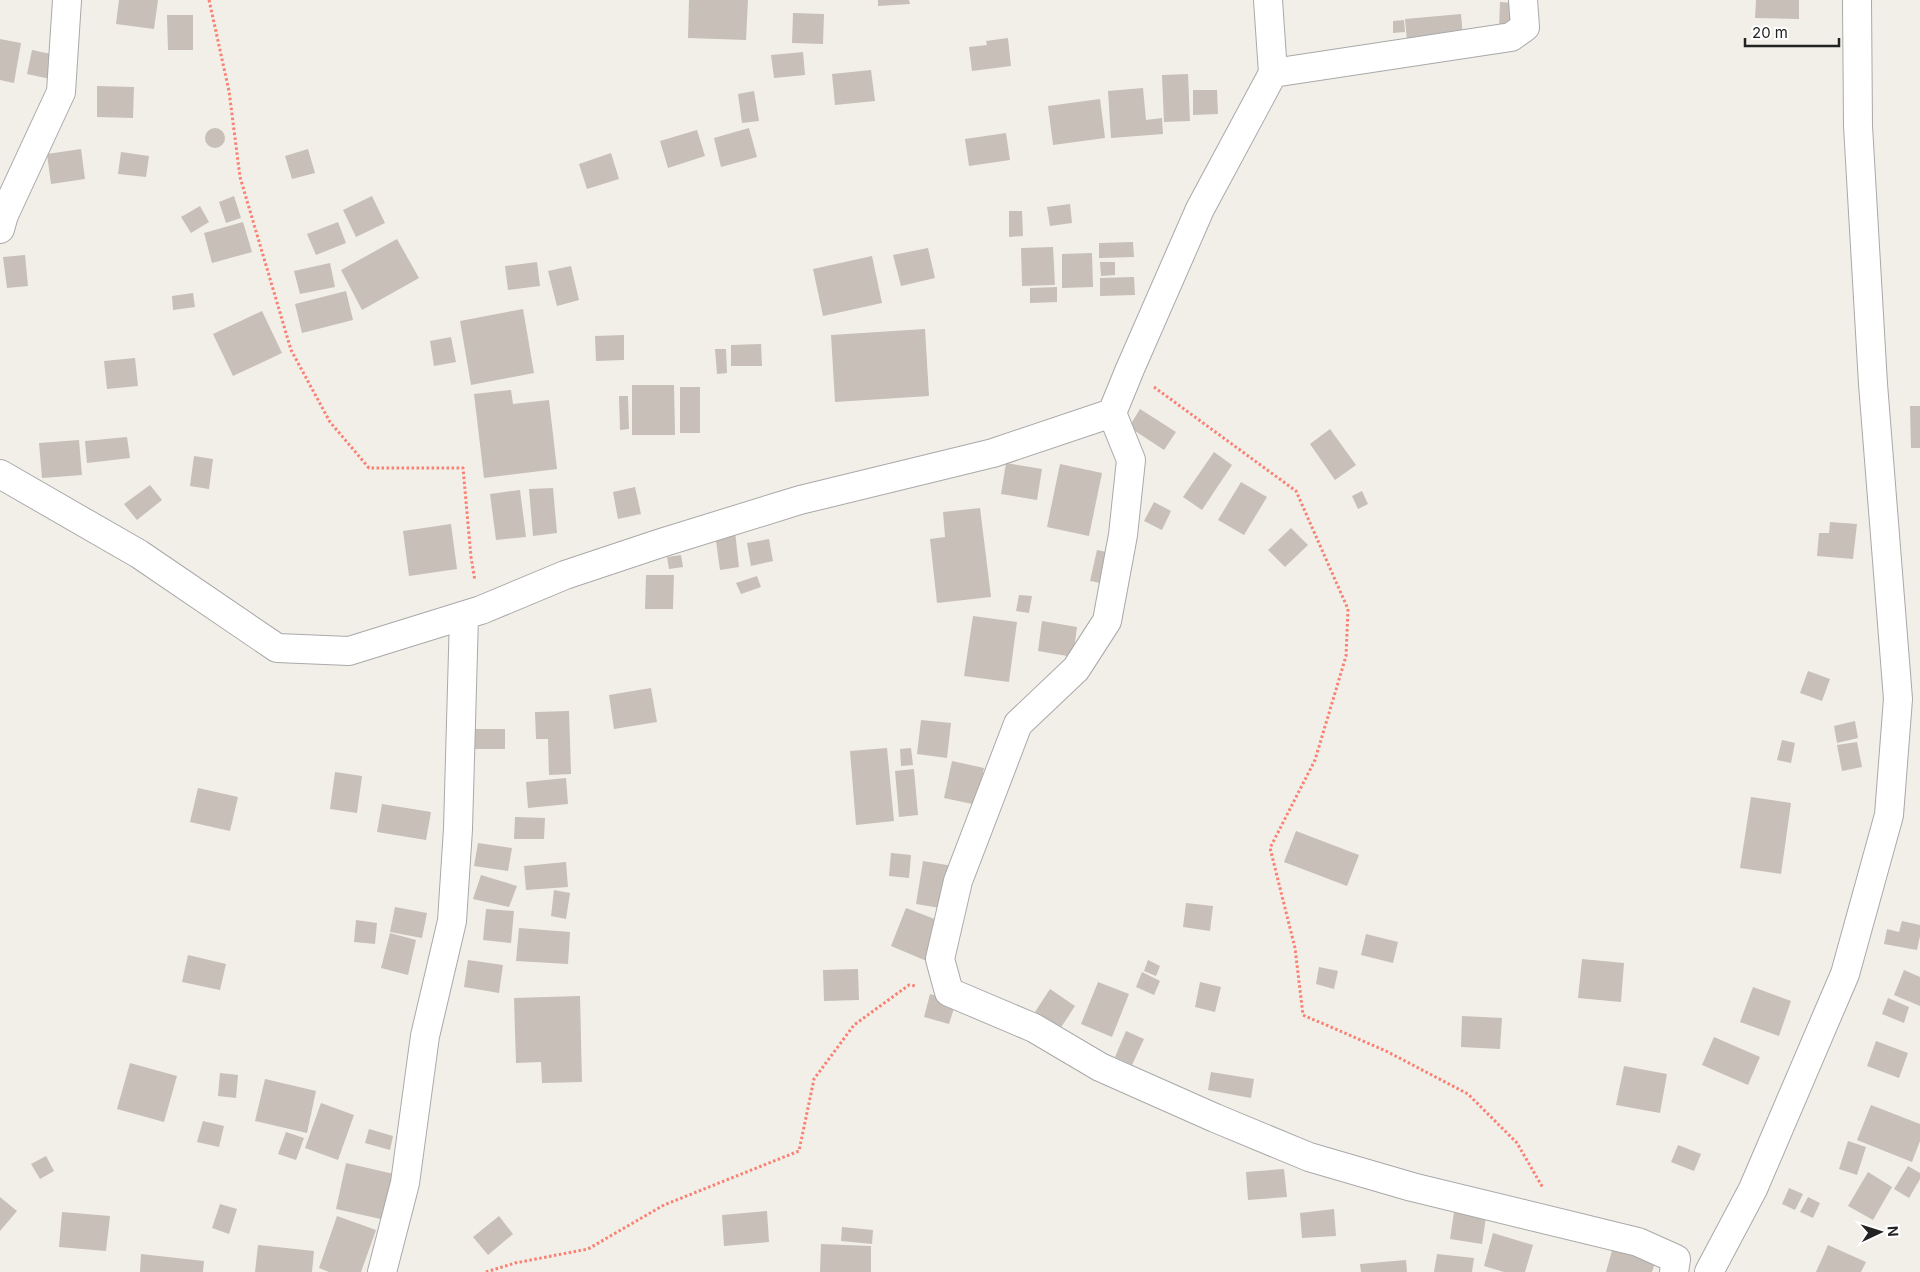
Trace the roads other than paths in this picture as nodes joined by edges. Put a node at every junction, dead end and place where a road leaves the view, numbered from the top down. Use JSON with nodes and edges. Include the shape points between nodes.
{"nodes":[{"id":1,"x":68,"y":0,"type":"edge"},
{"id":2,"x":1268,"y":0,"type":"edge"},
{"id":3,"x":1523,"y":0,"type":"edge"},
{"id":4,"x":1857,"y":0,"type":"edge"},
{"id":5,"x":1273,"y":73,"type":"junction"},
{"id":6,"x":0,"y":230,"type":"edge"},
{"id":7,"x":1112,"y":413,"type":"junction"},
{"id":8,"x":0,"y":474,"type":"edge"},
{"id":9,"x":472,"y":613,"type":"junction"},
{"id":10,"x":382,"y":1272,"type":"edge"},
{"id":11,"x":1674,"y":1272,"type":"edge"},
{"id":12,"x":1708,"y":1272,"type":"edge"}],
"edges":[{"from":1,"to":6,"type":"street","via":[[61,92]]},
{"from":2,"to":5,"type":"street"},
{"from":3,"to":5,"type":"street","via":[[1525,27],[1512,37]]},
{"from":4,"to":12,"type":"street","via":[[1858,126],[1872,374],[1898,699],[1889,815],[1844,974],[1753,1189]]},
{"from":5,"to":7,"type":"street","via":[[1200,209]]},
{"from":7,"to":9,"type":"street","via":[[993,453],[800,500],[660,543],[565,575]]},
{"from":7,"to":11,"type":"street","via":[[1131,460],[1124,535],[1106,621],[1076,669],[1018,724],[958,881],[940,959],[950,992],[1034,1028],[1100,1067],[1309,1157],[1412,1187],[1638,1242],[1676,1259]]},
{"from":8,"to":9,"type":"street","via":[[139,554],[277,648],[349,651]]},
{"from":9,"to":10,"type":"street","via":[[452,921],[425,1036],[405,1183]]}]}
